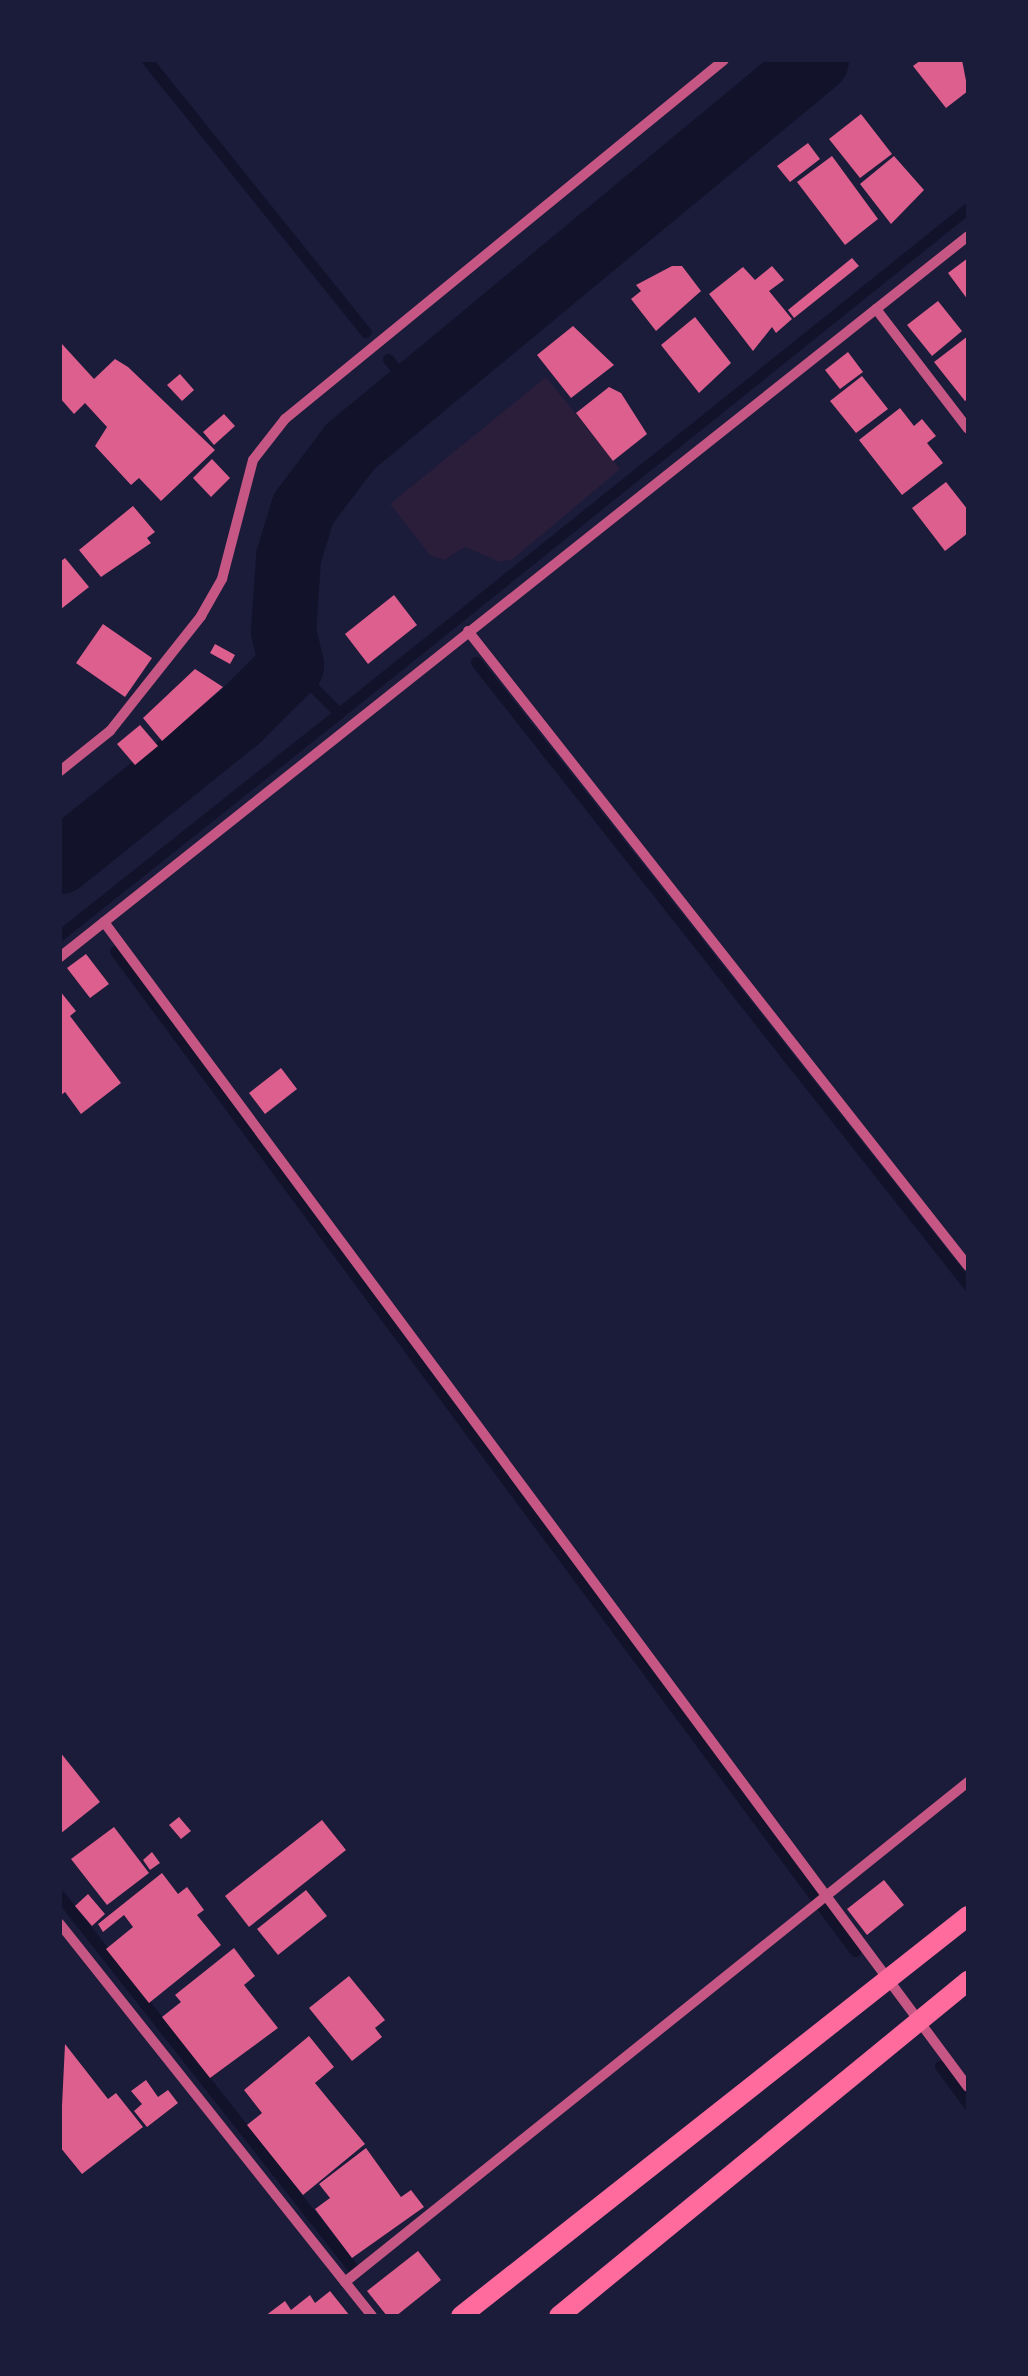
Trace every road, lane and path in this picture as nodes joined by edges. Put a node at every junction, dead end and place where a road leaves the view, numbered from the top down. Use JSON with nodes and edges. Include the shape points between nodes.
{"nodes":[{"id":1,"x":724,"y":60,"type":"edge"},
{"id":2,"x":968,"y":236,"type":"edge"},
{"id":3,"x":876,"y":309,"type":"junction"},
{"id":4,"x":968,"y":430,"type":"edge"},
{"id":5,"x":468,"y":630,"type":"junction"},
{"id":6,"x":60,"y":771,"type":"edge"},
{"id":7,"x":104,"y":922,"type":"junction"},
{"id":8,"x":60,"y":957,"type":"edge"},
{"id":9,"x":968,"y":1266,"type":"edge"},
{"id":10,"x":968,"y":1782,"type":"edge"},
{"id":11,"x":821,"y":1900,"type":"junction"},
{"id":12,"x":968,"y":1916,"type":"edge"},
{"id":13,"x":60,"y":1924,"type":"edge"},
{"id":14,"x":888,"y":1978,"type":"junction"},
{"id":15,"x":968,"y":1981,"type":"edge"},
{"id":16,"x":920,"y":2021,"type":"junction"},
{"id":17,"x":968,"y":2087,"type":"edge"},
{"id":18,"x":346,"y":2282,"type":"junction"},
{"id":19,"x":372,"y":2316,"type":"edge"},
{"id":20,"x":461,"y":2316,"type":"edge"},
{"id":21,"x":559,"y":2316,"type":"edge"}],
"edges":[{"from":1,"to":6,"type":"street","via":[[285,418],[253,460],[222,578],[201,616],[110,730]]},
{"from":2,"to":3,"type":"street"},
{"from":3,"to":4,"type":"street"},
{"from":3,"to":5,"type":"street"},
{"from":5,"to":7,"type":"street"},
{"from":5,"to":9,"type":"street"},
{"from":7,"to":8,"type":"street"},
{"from":7,"to":11,"type":"street"},
{"from":10,"to":11,"type":"street"},
{"from":11,"to":14,"type":"street"},
{"from":11,"to":18,"type":"street"},
{"from":12,"to":14,"type":"main road"},
{"from":13,"to":18,"type":"street"},
{"from":14,"to":16,"type":"street"},
{"from":14,"to":20,"type":"main road"},
{"from":15,"to":16,"type":"main road"},
{"from":16,"to":17,"type":"street"},
{"from":16,"to":21,"type":"main road"},
{"from":18,"to":19,"type":"street"}]}
